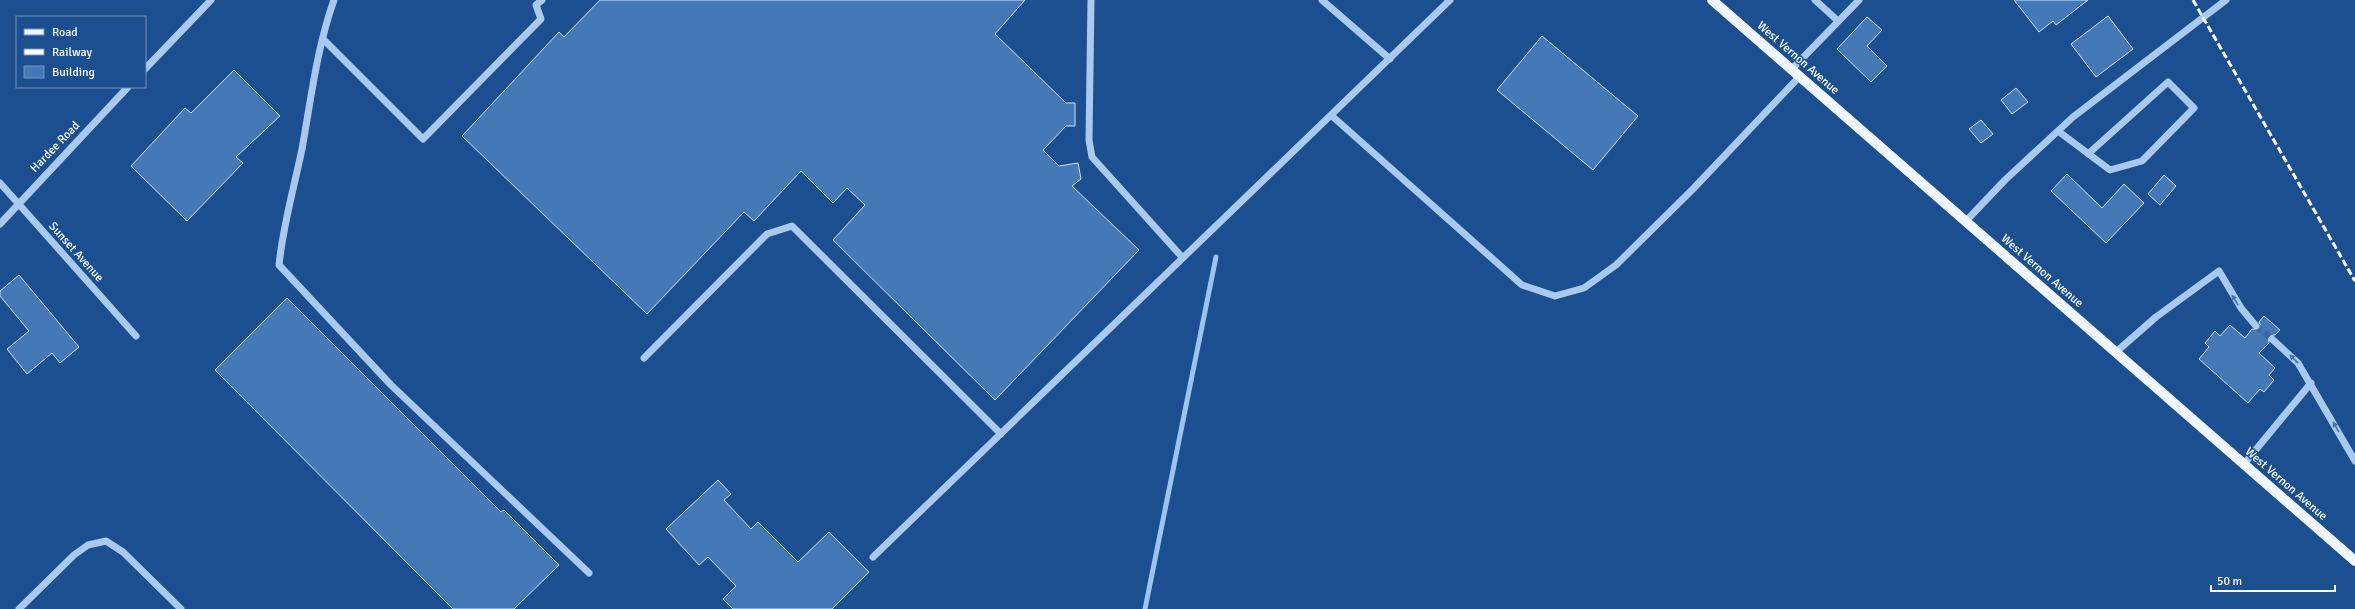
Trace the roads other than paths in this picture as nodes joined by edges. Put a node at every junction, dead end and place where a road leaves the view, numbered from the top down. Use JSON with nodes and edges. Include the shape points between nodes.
{"nodes":[{"id":1,"x":211,"y":0,"type":"edge"},
{"id":2,"x":334,"y":0,"type":"edge"},
{"id":3,"x":1091,"y":0,"type":"edge"},
{"id":4,"x":1322,"y":0,"type":"edge"},
{"id":5,"x":1450,"y":0,"type":"edge"},
{"id":6,"x":1712,"y":0,"type":"edge"},
{"id":7,"x":1815,"y":0,"type":"edge"},
{"id":8,"x":1859,"y":0,"type":"edge"},
{"id":9,"x":2226,"y":0,"type":"edge"},
{"id":10,"x":536,"y":2,"type":"edge"},
{"id":11,"x":1838,"y":21,"type":"junction"},
{"id":12,"x":323,"y":39,"type":"junction"},
{"id":13,"x":1390,"y":58,"type":"junction"},
{"id":14,"x":146,"y":68,"type":"edge"},
{"id":15,"x":1792,"y":70,"type":"junction"},
{"id":16,"x":1800,"y":76,"type":"junction"},
{"id":17,"x":127,"y":88,"type":"edge"},
{"id":18,"x":1332,"y":116,"type":"junction"},
{"id":19,"x":2058,"y":131,"type":"junction"},
{"id":20,"x":2088,"y":154,"type":"junction"},
{"id":21,"x":0,"y":183,"type":"edge"},
{"id":22,"x":18,"y":203,"type":"junction"},
{"id":23,"x":1966,"y":221,"type":"junction"},
{"id":24,"x":0,"y":224,"type":"edge"},
{"id":25,"x":1182,"y":257,"type":"junction"},
{"id":26,"x":2256,"y":326,"type":"tunnel mouth"},
{"id":27,"x":136,"y":336,"type":"dead end"},
{"id":28,"x":2272,"y":339,"type":"tunnel mouth"},
{"id":29,"x":2116,"y":352,"type":"junction"},
{"id":30,"x":644,"y":358,"type":"dead end"},
{"id":31,"x":2311,"y":383,"type":"junction"},
{"id":32,"x":1001,"y":434,"type":"junction"},
{"id":33,"x":2355,"y":461,"type":"edge"},
{"id":34,"x":2244,"y":464,"type":"junction"},
{"id":35,"x":873,"y":557,"type":"dead end"},
{"id":36,"x":2355,"y":561,"type":"edge"},
{"id":37,"x":589,"y":573,"type":"dead end"},
{"id":38,"x":19,"y":609,"type":"edge"},
{"id":39,"x":181,"y":609,"type":"edge"}],
"edges":[{"from":1,"to":14,"type":"street"},
{"from":2,"to":12,"type":"street"},
{"from":3,"to":25,"type":"street","via":[[1088,140],[1092,157]]},
{"from":4,"to":13,"type":"street"},
{"from":5,"to":13,"type":"street"},
{"from":6,"to":15,"type":"main road","name":"West Vernon Avenue"},
{"from":7,"to":11,"type":"street"},
{"from":8,"to":11,"type":"street"},
{"from":9,"to":19,"type":"street"},
{"from":10,"to":12,"type":"street","via":[[541,19],[423,139]]},
{"from":11,"to":15,"type":"street"},
{"from":12,"to":37,"type":"street","via":[[283,231],[279,265],[391,385]]},
{"from":13,"to":18,"type":"street"},
{"from":15,"to":16,"type":"main road","name":"West Vernon Avenue"},
{"from":16,"to":18,"type":"street","via":[[1693,189],[1616,265],[1584,288],[1555,296],[1522,285]]},
{"from":16,"to":23,"type":"main road","name":"West Vernon Avenue"},
{"from":17,"to":22,"type":"street","name":"Hardee Road"},
{"from":18,"to":25,"type":"street"},
{"from":19,"to":20,"type":"street"},
{"from":19,"to":23,"type":"street"},
{"from":20,"to":20,"type":"street","via":[[2110,170],[2142,161],[2194,108],[2168,82]]},
{"from":21,"to":22,"type":"street","name":"Sunset Avenue"},
{"from":22,"to":24,"type":"street","name":"Hardee Road"},
{"from":22,"to":27,"type":"street","name":"Sunset Avenue"},
{"from":23,"to":29,"type":"main road","name":"West Vernon Avenue"},
{"from":25,"to":32,"type":"street"},
{"from":26,"to":29,"type":"street","one_way":true,"via":[[2240,308],[2219,271],[2156,317]]},
{"from":31,"to":28,"type":"street","one_way":true,"via":[[2298,363]]},
{"from":29,"to":34,"type":"main road","name":"West Vernon Avenue"},
{"from":30,"to":32,"type":"street","via":[[767,234],[792,226]]},
{"from":33,"to":31,"type":"street","one_way":true},
{"from":31,"to":34,"type":"street"},
{"from":32,"to":35,"type":"street"},
{"from":34,"to":36,"type":"main road","name":"West Vernon Avenue"},
{"from":38,"to":39,"type":"street","via":[[88,545],[106,541],[123,552]]}]}
